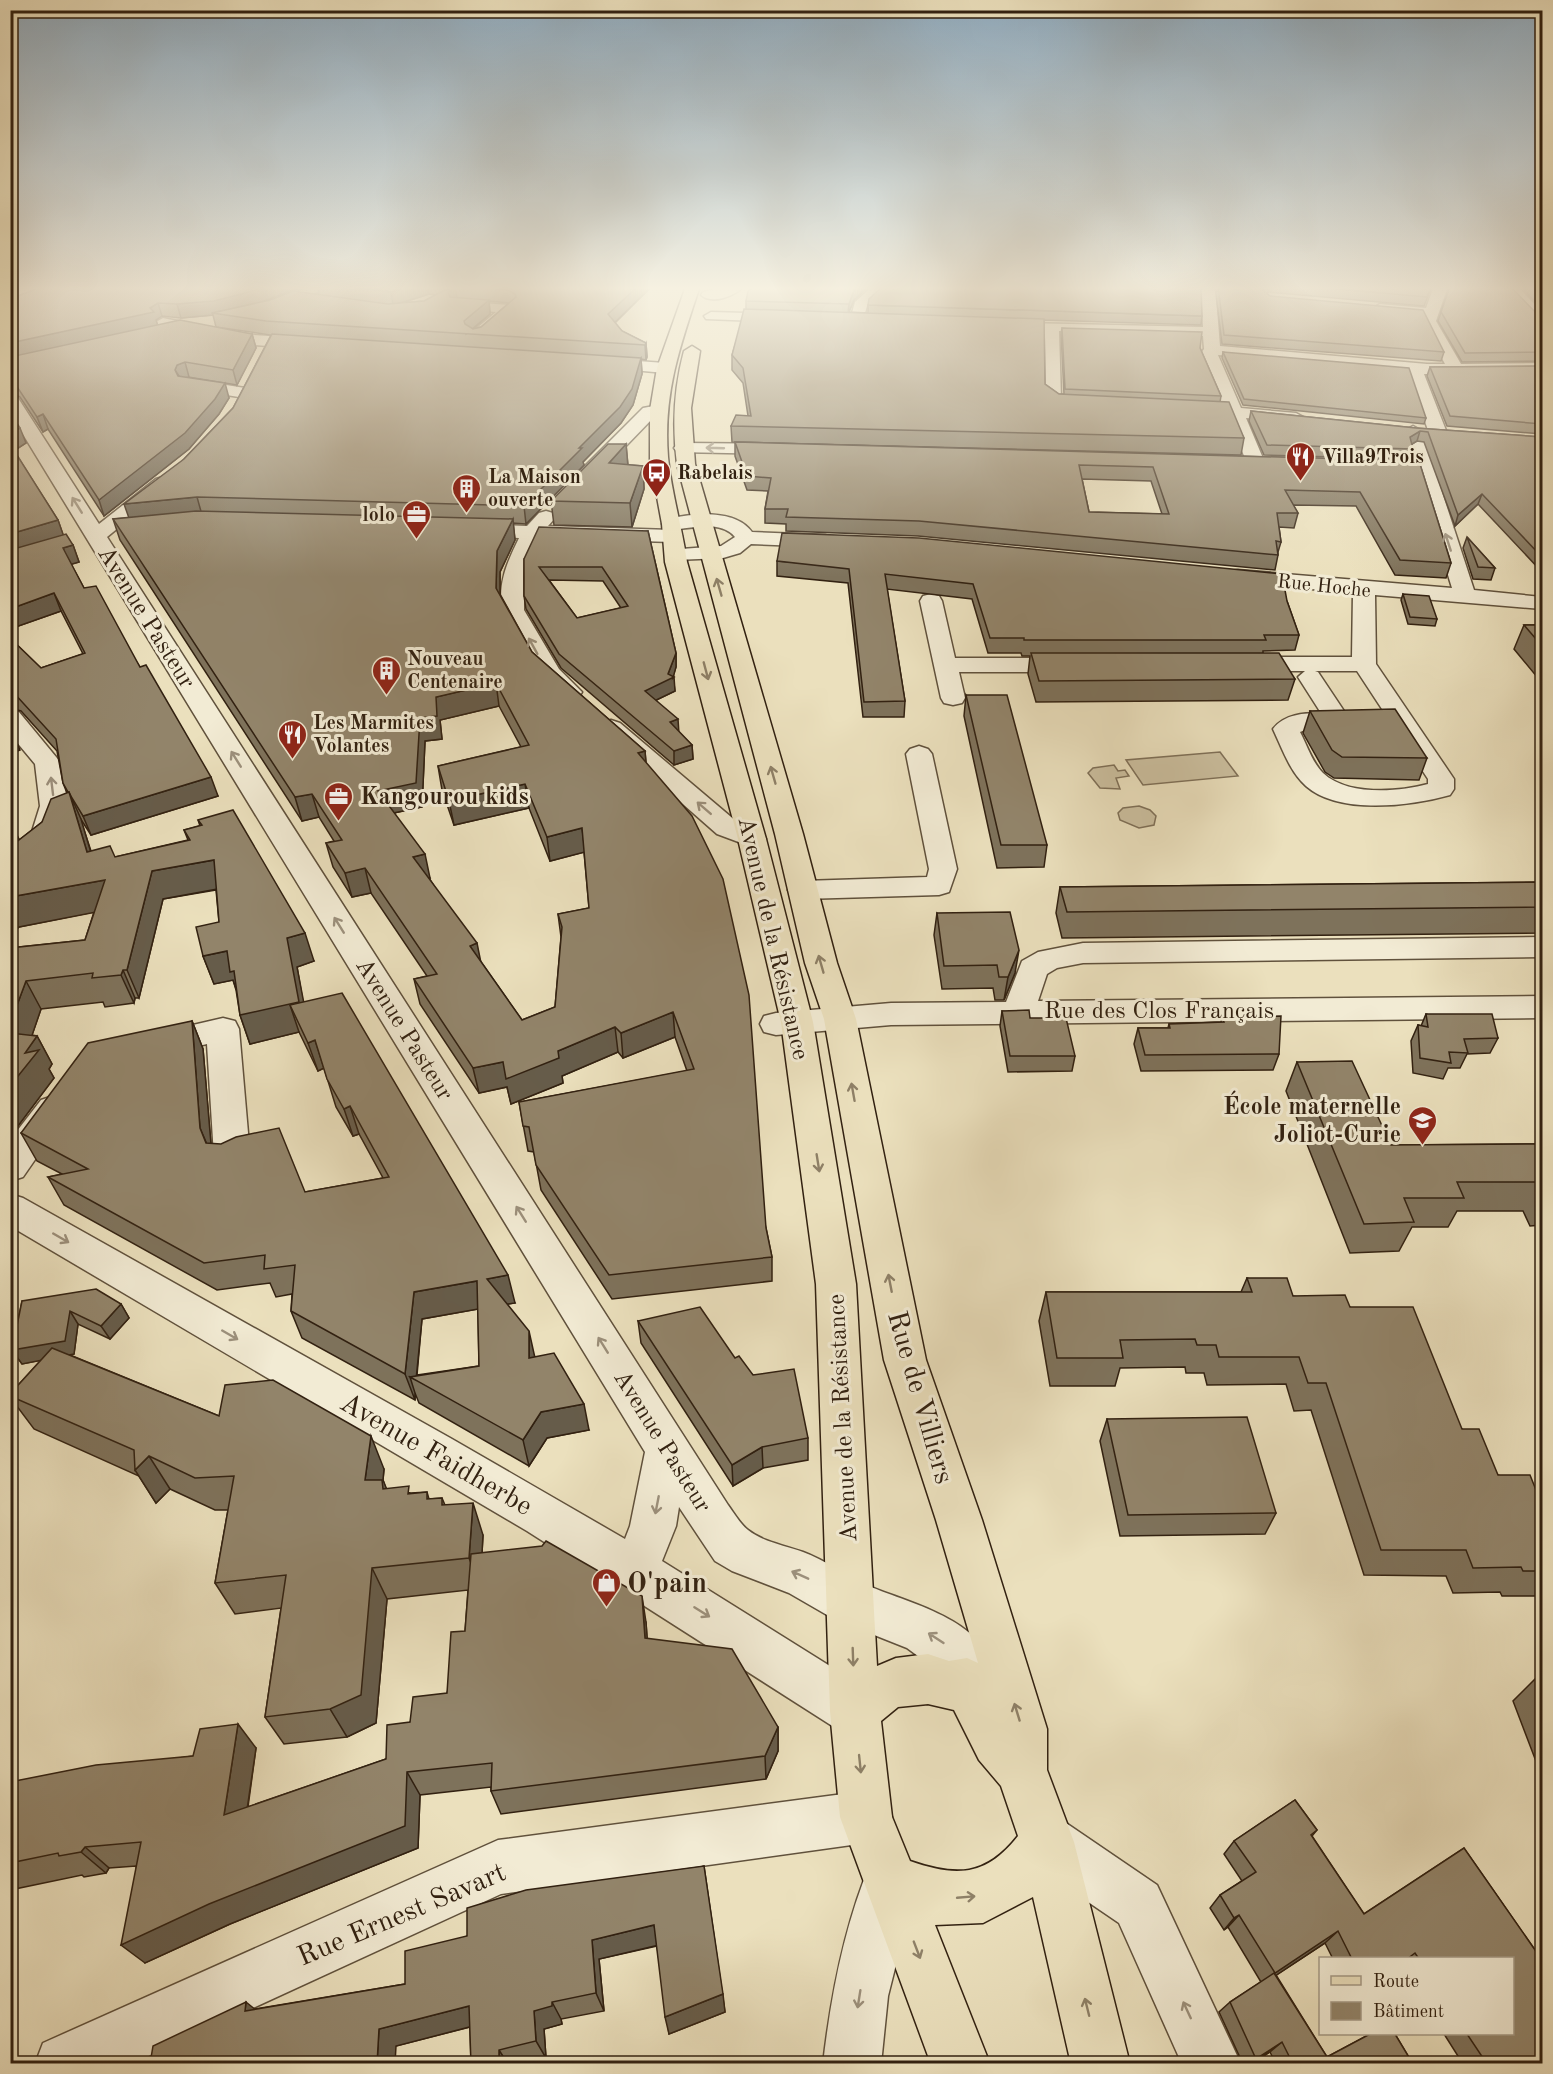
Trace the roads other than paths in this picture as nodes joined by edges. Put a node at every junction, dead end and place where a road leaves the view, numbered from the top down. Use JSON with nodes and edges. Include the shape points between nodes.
{"nodes":[{"id":1,"x":250,"y":383,"type":"edge"},
{"id":2,"x":659,"y":383,"type":"edge"},
{"id":3,"x":686,"y":383,"type":"edge"},
{"id":4,"x":1053,"y":383,"type":"edge"},
{"id":5,"x":1222,"y":383,"type":"edge"},
{"id":6,"x":1421,"y":383,"type":"edge"},
{"id":7,"x":189,"y":384,"type":"edge"},
{"id":8,"x":245,"y":393,"type":"junction"},
{"id":9,"x":10,"y":398,"type":"edge"},
{"id":10,"x":1105,"y":405,"type":"edge"},
{"id":11,"x":1176,"y":408,"type":"edge"},
{"id":12,"x":236,"y":410,"type":"edge"},
{"id":13,"x":654,"y":411,"type":"junction"},
{"id":14,"x":1234,"y":411,"type":"junction"},
{"id":15,"x":1309,"y":419,"type":"edge"},
{"id":16,"x":1390,"y":429,"type":"edge"},
{"id":17,"x":1413,"y":431,"type":"junction"},
{"id":18,"x":683,"y":448,"type":"junction"},
{"id":19,"x":801,"y":450,"type":"edge"},
{"id":20,"x":1233,"y":463,"type":"edge"},
{"id":21,"x":1256,"y":463,"type":"junction"},
{"id":22,"x":1278,"y":464,"type":"edge"},
{"id":23,"x":1402,"y":467,"type":"edge"},
{"id":24,"x":1424,"y":467,"type":"junction"},
{"id":25,"x":180,"y":471,"type":"edge"},
{"id":26,"x":702,"y":522,"type":"junction"},
{"id":27,"x":135,"y":528,"type":"edge"},
{"id":28,"x":449,"y":530,"type":"edge"},
{"id":29,"x":532,"y":532,"type":"junction"},
{"id":30,"x":85,"y":538,"type":"junction"},
{"id":31,"x":673,"y":538,"type":"junction"},
{"id":32,"x":746,"y":538,"type":"junction"},
{"id":33,"x":849,"y":542,"type":"edge"},
{"id":34,"x":710,"y":552,"type":"junction"},
{"id":35,"x":1221,"y":575,"type":"edge"},
{"id":36,"x":1365,"y":589,"type":"junction"},
{"id":37,"x":1466,"y":598,"type":"junction"},
{"id":38,"x":931,"y":602,"type":"dead end"},
{"id":39,"x":1542,"y":603,"type":"edge"},
{"id":40,"x":1099,"y":664,"type":"edge"},
{"id":41,"x":1217,"y":664,"type":"edge"},
{"id":42,"x":1364,"y":664,"type":"junction"},
{"id":43,"x":945,"y":665,"type":"junction"},
{"id":44,"x":1310,"y":677,"type":"dead end"},
{"id":45,"x":954,"y":698,"type":"dead end"},
{"id":46,"x":10,"y":717,"type":"edge"},
{"id":47,"x":1400,"y":721,"type":"junction"},
{"id":48,"x":1339,"y":722,"type":"junction"},
{"id":49,"x":920,"y":754,"type":"dead end"},
{"id":50,"x":752,"y":839,"type":"junction"},
{"id":51,"x":10,"y":869,"type":"edge"},
{"id":52,"x":803,"y":890,"type":"junction"},
{"id":53,"x":1542,"y":947,"type":"edge"},
{"id":54,"x":1542,"y":1007,"type":"edge"},
{"id":55,"x":1020,"y":1011,"type":"junction"},
{"id":56,"x":805,"y":1022,"type":"junction"},
{"id":57,"x":123,"y":1052,"type":"edge"},
{"id":58,"x":69,"y":1088,"type":"edge"},
{"id":59,"x":232,"y":1156,"type":"edge"},
{"id":60,"x":10,"y":1167,"type":"edge"},
{"id":61,"x":10,"y":1208,"type":"edge"},
{"id":62,"x":668,"y":1448,"type":"junction"},
{"id":63,"x":635,"y":1570,"type":"junction"},
{"id":64,"x":851,"y":1602,"type":"junction"},
{"id":65,"x":967,"y":1683,"type":"junction"},
{"id":66,"x":855,"y":1711,"type":"junction"},
{"id":67,"x":1021,"y":1770,"type":"junction"},
{"id":68,"x":866,"y":1817,"type":"junction"},
{"id":69,"x":1047,"y":1842,"type":"junction"},
{"id":70,"x":890,"y":1881,"type":"junction"},
{"id":71,"x":64,"y":2064,"type":"edge"},
{"id":72,"x":852,"y":2064,"type":"edge"},
{"id":73,"x":961,"y":2064,"type":"edge"},
{"id":74,"x":1101,"y":2064,"type":"edge"},
{"id":75,"x":1212,"y":2064,"type":"edge"}],
"edges":[{"from":1,"to":8,"type":"street"},
{"from":2,"to":13,"type":"main road","name":"Avenue de la Résistance"},
{"from":3,"to":18,"type":"main road","name":"Avenue de la Résistance"},
{"from":4,"to":10,"type":"street","via":[[1053,401]]},
{"from":5,"to":14,"type":"street"},
{"from":6,"to":17,"type":"street","via":[[1444,434]]},
{"from":7,"to":8,"type":"street"},
{"from":8,"to":12,"type":"street"},
{"from":30,"to":9,"type":"street","name":"Avenue Pasteur","one_way":true},
{"from":11,"to":14,"type":"street"},
{"from":13,"to":29,"type":"street"},
{"from":13,"to":31,"type":"main road","name":"Avenue de la Résistance"},
{"from":14,"to":15,"type":"street"},
{"from":14,"to":21,"type":"street"},
{"from":16,"to":17,"type":"street"},
{"from":17,"to":24,"type":"street"},
{"from":19,"to":18,"type":"street","one_way":true},
{"from":18,"to":26,"type":"main road","name":"Avenue de la Résistance"},
{"from":20,"to":21,"type":"street"},
{"from":21,"to":22,"type":"street"},
{"from":23,"to":24,"type":"street"},
{"from":37,"to":24,"type":"street","one_way":true},
{"from":25,"to":30,"type":"street"},
{"from":26,"to":31,"type":"street"},
{"from":26,"to":32,"type":"street","via":[[730,523]]},
{"from":26,"to":34,"type":"main road","name":"Avenue de la Résistance"},
{"from":27,"to":30,"type":"street"},
{"from":28,"to":29,"type":"street"},
{"from":29,"to":31,"type":"street"},
{"from":50,"to":29,"type":"street","one_way":true,"via":[[727,828],[549,673],[513,610],[513,572]]},
{"from":62,"to":30,"type":"street","name":"Avenue Pasteur","one_way":true},
{"from":31,"to":34,"type":"street"},
{"from":31,"to":50,"type":"main road","name":"Avenue de la Résistance","one_way":true},
{"from":32,"to":33,"type":"street"},
{"from":32,"to":34,"type":"street","via":[[734,548]]},
{"from":52,"to":34,"type":"main road","name":"Avenue de la Résistance","one_way":true},
{"from":35,"to":36,"type":"street","name":"Rue Hoche"},
{"from":36,"to":37,"type":"street","name":"Rue Hoche"},
{"from":36,"to":42,"type":"street"},
{"from":37,"to":39,"type":"street","name":"Rue Hoche"},
{"from":38,"to":43,"type":"street"},
{"from":40,"to":43,"type":"street"},
{"from":41,"to":42,"type":"street"},
{"from":42,"to":47,"type":"street"},
{"from":43,"to":45,"type":"street"},
{"from":44,"to":48,"type":"street"},
{"from":51,"to":46,"type":"street","one_way":true,"via":[[43,842],[54,806],[48,763]]},
{"from":47,"to":48,"type":"street"},
{"from":47,"to":48,"type":"street","via":[[1441,779],[1441,789],[1427,794],[1354,796],[1323,787],[1313,779],[1286,729],[1304,720]]},
{"from":49,"to":52,"type":"street","via":[[943,869],[939,886]]},
{"from":50,"to":56,"type":"main road","name":"Avenue de la Résistance"},
{"from":56,"to":52,"type":"main road","name":"Avenue de la Résistance","one_way":true,"via":[[821,963]]},
{"from":53,"to":55,"type":"street","via":[[1083,953],[1049,959],[1033,968]]},
{"from":54,"to":55,"type":"street","name":"Rue des Clos Français"},
{"from":55,"to":56,"type":"street","name":"Rue des Clos Français","via":[[891,1014]]},
{"from":56,"to":64,"type":"main road","name":"Avenue de la Résistance","one_way":true,"via":[[836,1284]]},
{"from":67,"to":56,"type":"main road","name":"Rue de Villiers","one_way":true,"via":[[1022,1729],[905,1360]]},
{"from":57,"to":59,"type":"street","via":[[223,1029]]},
{"from":58,"to":60,"type":"street"},
{"from":61,"to":63,"type":"street","name":"Avenue Faidherbe","one_way":true},
{"from":62,"to":63,"type":"street","one_way":true,"via":[[653,1526]]},
{"from":64,"to":62,"type":"street","name":"Avenue Pasteur","one_way":true,"via":[[803,1575],[731,1545]]},
{"from":63,"to":66,"type":"street","name":"Avenue Faidherbe","one_way":true},
{"from":65,"to":64,"type":"street","name":"Avenue Pasteur","one_way":true,"via":[[964,1660],[944,1642]]},
{"from":64,"to":66,"type":"main road","one_way":true},
{"from":65,"to":66,"type":"main road","via":[[949,1686],[928,1679],[896,1683],[874,1693]]},
{"from":65,"to":67,"type":"main road","name":"Avenue Pasteur","via":[[997,1742]]},
{"from":66,"to":68,"type":"main road","one_way":true},
{"from":67,"to":69,"type":"main road","name":"Avenue Pasteur"},
{"from":68,"to":70,"type":"main road"},
{"from":68,"to":71,"type":"street","name":"Rue Ernest Savart","via":[[498,1866]]},
{"from":70,"to":69,"type":"main road","one_way":true,"via":[[940,1899],[983,1896],[1023,1873]]},
{"from":74,"to":69,"type":"main road","name":"Avenue Pasteur","one_way":true},
{"from":75,"to":69,"type":"street","one_way":true,"via":[[1138,1904]]},
{"from":70,"to":72,"type":"street","one_way":true,"via":[[858,1996]]},
{"from":70,"to":73,"type":"main road","one_way":true}]}
